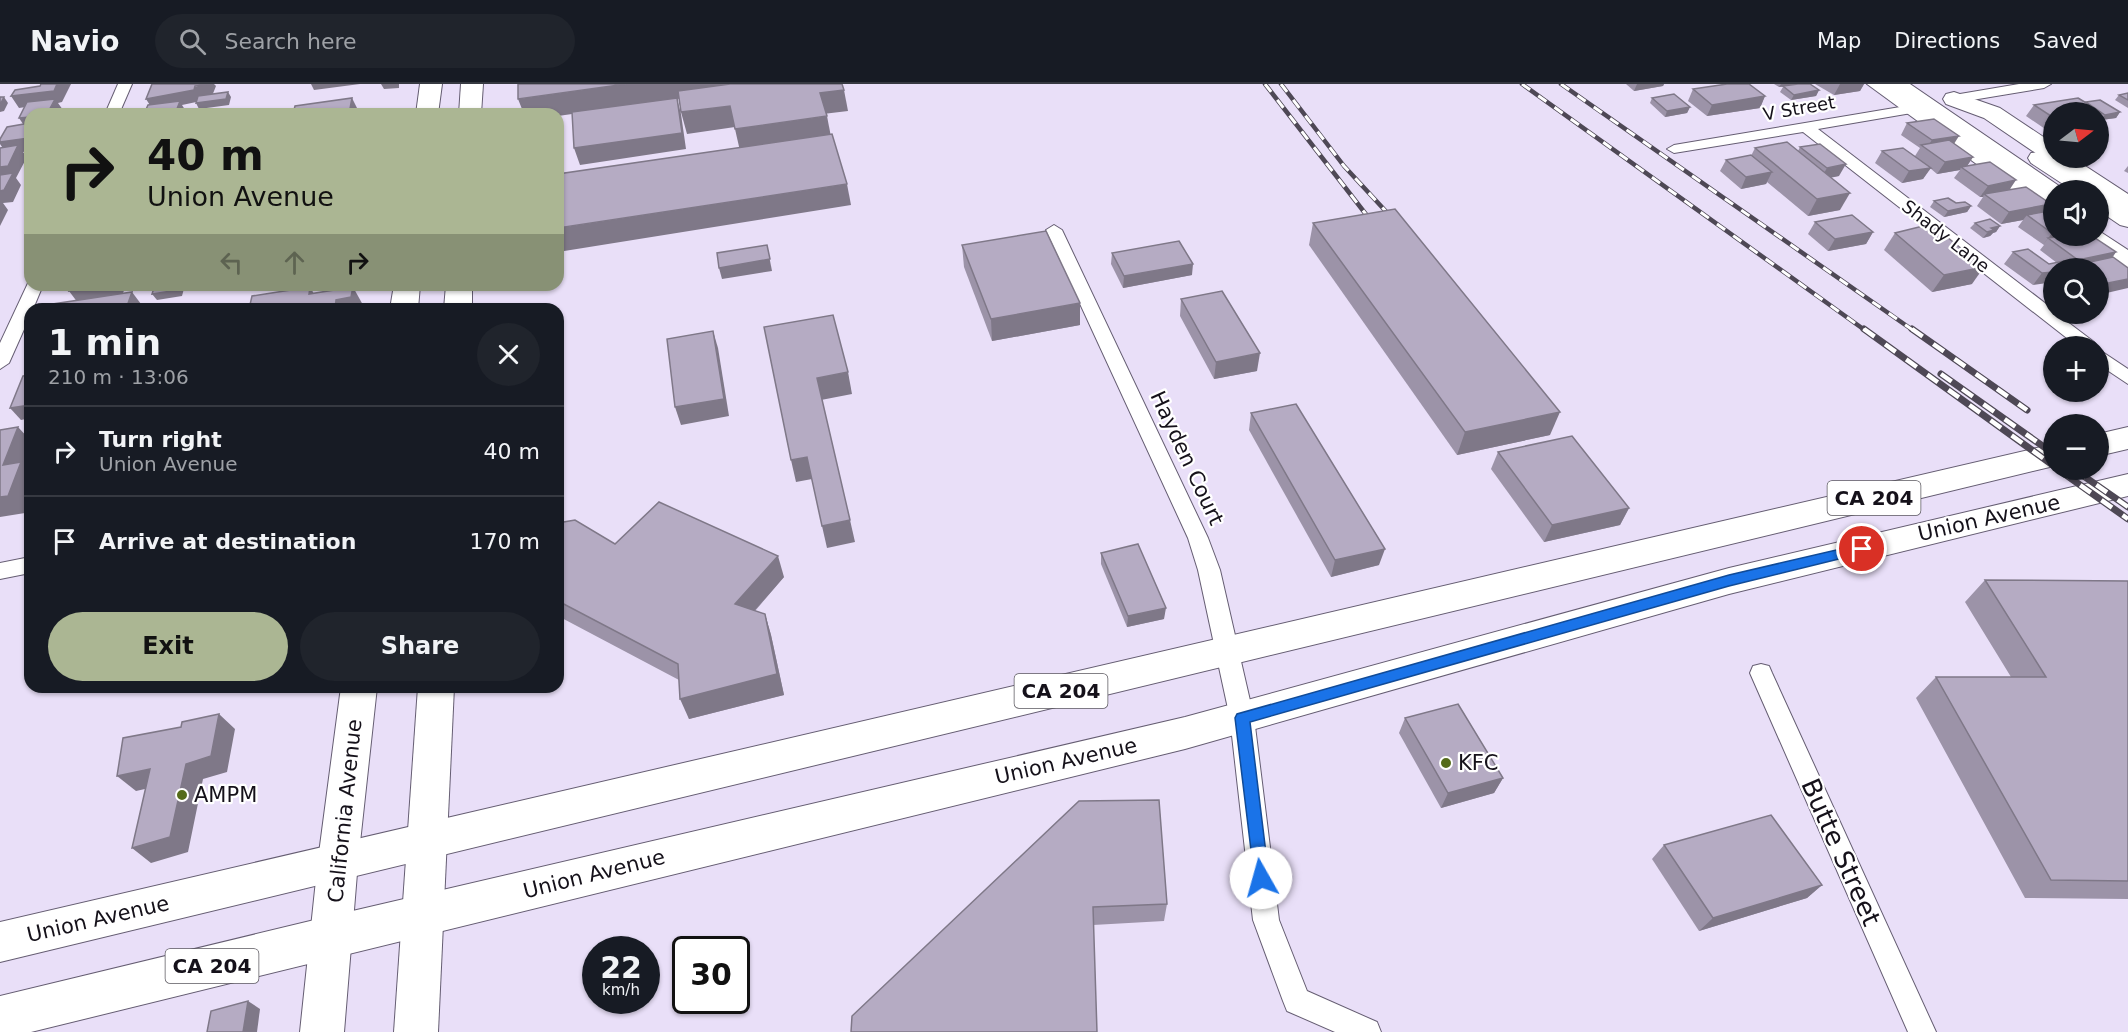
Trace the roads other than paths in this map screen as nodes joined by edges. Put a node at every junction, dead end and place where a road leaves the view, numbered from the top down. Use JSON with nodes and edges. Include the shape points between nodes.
{"nodes":[{"id":1,"x":125,"y":84,"type":"edge"},
{"id":2,"x":431,"y":84,"type":"edge"},
{"id":3,"x":472,"y":84,"type":"edge"},
{"id":4,"x":1878,"y":84,"type":"edge"},
{"id":5,"x":1897,"y":84,"type":"edge"},
{"id":6,"x":1911,"y":84,"type":"edge"},
{"id":7,"x":1932,"y":84,"type":"edge"},
{"id":8,"x":2044,"y":84,"type":"edge"},
{"id":9,"x":1954,"y":99,"type":"junction"},
{"id":10,"x":1921,"y":107,"type":"junction"},
{"id":11,"x":115,"y":108,"type":"edge"},
{"id":12,"x":429,"y":108,"type":"edge"},
{"id":13,"x":470,"y":108,"type":"edge"},
{"id":14,"x":1805,"y":126,"type":"junction"},
{"id":15,"x":2043,"y":147,"type":"edge"},
{"id":16,"x":1674,"y":149,"type":"dead end"},
{"id":17,"x":2073,"y":168,"type":"edge"},
{"id":18,"x":2071,"y":180,"type":"edge"},
{"id":19,"x":2043,"y":184,"type":"edge"},
{"id":20,"x":2043,"y":201,"type":"edge"},
{"id":21,"x":2128,"y":205,"type":"edge"},
{"id":22,"x":2109,"y":207,"type":"edge"},
{"id":23,"x":2128,"y":220,"type":"edge"},
{"id":24,"x":1054,"y":230,"type":"dead end"},
{"id":25,"x":2109,"y":230,"type":"edge"},
{"id":26,"x":2128,"y":243,"type":"edge"},
{"id":27,"x":2105,"y":246,"type":"edge"},
{"id":28,"x":2128,"y":262,"type":"edge"},
{"id":29,"x":24,"y":310,"type":"edge"},
{"id":30,"x":2075,"y":336,"type":"edge"},
{"id":31,"x":0,"y":363,"type":"edge"},
{"id":32,"x":2109,"y":363,"type":"edge"},
{"id":33,"x":2128,"y":378,"type":"edge"},
{"id":34,"x":2128,"y":438,"type":"edge"},
{"id":35,"x":2109,"y":442,"type":"edge"},
{"id":36,"x":2043,"y":458,"type":"edge"},
{"id":37,"x":2128,"y":485,"type":"edge"},
{"id":38,"x":24,"y":566,"type":"edge"},
{"id":39,"x":0,"y":571,"type":"edge"},
{"id":40,"x":1227,"y":652,"type":"junction"},
{"id":41,"x":1761,"y":672,"type":"dead end"},
{"id":42,"x":358,"y":693,"type":"edge"},
{"id":43,"x":436,"y":693,"type":"edge"},
{"id":44,"x":1242,"y":718,"type":"junction"},
{"id":45,"x":428,"y":840,"type":"junction"},
{"id":46,"x":338,"y":861,"type":"junction"},
{"id":47,"x":424,"y":915,"type":"junction"},
{"id":48,"x":331,"y":936,"type":"junction"},
{"id":49,"x":0,"y":942,"type":"edge"},
{"id":50,"x":0,"y":1018,"type":"edge"},
{"id":51,"x":322,"y":1032,"type":"edge"},
{"id":52,"x":416,"y":1032,"type":"edge"},
{"id":53,"x":1367,"y":1032,"type":"edge"},
{"id":54,"x":1922,"y":1032,"type":"edge"}],
"edges":[{"from":1,"to":11,"type":"street"},
{"from":2,"to":12,"type":"main road"},
{"from":3,"to":13,"type":"main road"},
{"from":4,"to":10,"type":"main road"},
{"from":5,"to":10,"type":"main road"},
{"from":6,"to":9,"type":"main road"},
{"from":7,"to":9,"type":"main road"},
{"from":8,"to":9,"type":"street"},
{"from":9,"to":15,"type":"main road","via":[[1992,113]]},
{"from":9,"to":18,"type":"main road"},
{"from":10,"to":14,"type":"street","name":"V Street"},
{"from":10,"to":19,"type":"main road"},
{"from":10,"to":20,"type":"main road"},
{"from":14,"to":16,"type":"street","name":"V Street"},
{"from":14,"to":30,"type":"street","name":"Shady Lane"},
{"from":17,"to":21,"type":"main road"},
{"from":22,"to":23,"type":"main road"},
{"from":24,"to":40,"type":"street","name":"Hayden Court","via":[[1198,538]]},
{"from":25,"to":26,"type":"main road"},
{"from":27,"to":28,"type":"main road"},
{"from":29,"to":31,"type":"street"},
{"from":32,"to":33,"type":"street"},
{"from":34,"to":35,"type":"main road"},
{"from":36,"to":40,"type":"main road","name":"Union Avenue","number":"CA 204"},
{"from":37,"to":44,"type":"main road","name":"Union Avenue","number":"CA 204","via":[[1729,581]]},
{"from":38,"to":39,"type":"street"},
{"from":40,"to":44,"type":"street","name":"Hayden Court"},
{"from":40,"to":45,"type":"main road","name":"Union Avenue","number":"CA 204"},
{"from":41,"to":54,"type":"street","name":"Butte Street"},
{"from":42,"to":46,"type":"main road","name":"California Avenue"},
{"from":43,"to":45,"type":"main road"},
{"from":44,"to":47,"type":"main road","name":"Union Avenue","number":"CA 204"},
{"from":44,"to":53,"type":"street","name":"Hayden Court","via":[[1266,920],[1297,1001]]},
{"from":45,"to":46,"type":"main road","name":"Union Avenue","number":"CA 204"},
{"from":45,"to":47,"type":"main road"},
{"from":46,"to":48,"type":"main road","name":"California Avenue"},
{"from":46,"to":49,"type":"main road","name":"Union Avenue","number":"CA 204"},
{"from":47,"to":48,"type":"main road","name":"Union Avenue","number":"CA 204"},
{"from":47,"to":52,"type":"main road"},
{"from":48,"to":50,"type":"main road","name":"Union Avenue","number":"CA 204"},
{"from":48,"to":51,"type":"main road","name":"California Avenue"}]}
